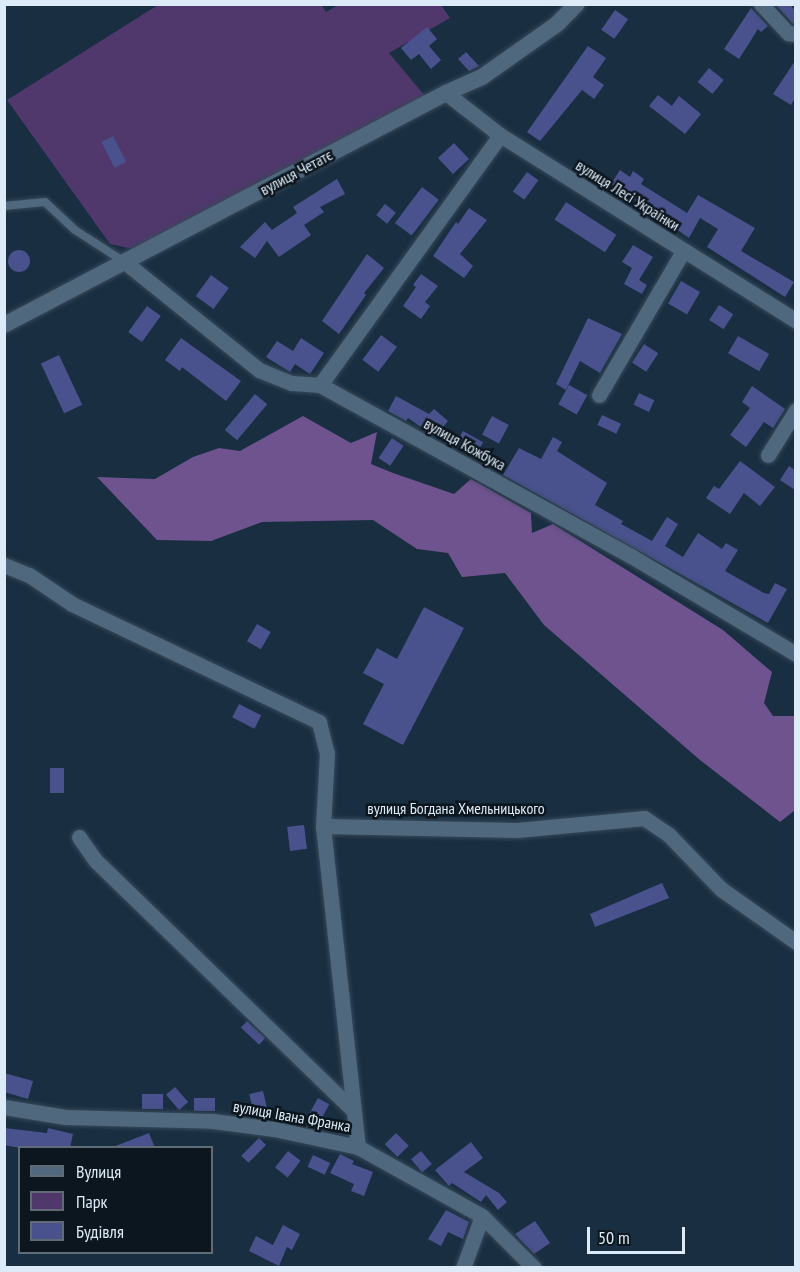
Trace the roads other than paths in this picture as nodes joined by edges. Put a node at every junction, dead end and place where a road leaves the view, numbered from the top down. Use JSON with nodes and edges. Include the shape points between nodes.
{"nodes":[{"id":1,"x":577,"y":4,"type":"edge"},
{"id":2,"x":761,"y":4,"type":"edge"},
{"id":3,"x":795,"y":34,"type":"edge"},
{"id":4,"x":446,"y":93,"type":"junction"},
{"id":5,"x":500,"y":135,"type":"junction"},
{"id":6,"x":4,"y":206,"type":"edge"},
{"id":7,"x":683,"y":251,"type":"junction"},
{"id":8,"x":126,"y":262,"type":"junction"},
{"id":9,"x":795,"y":321,"type":"edge"},
{"id":10,"x":4,"y":325,"type":"edge"},
{"id":11,"x":320,"y":385,"type":"junction"},
{"id":12,"x":599,"y":395,"type":"dead end"},
{"id":13,"x":795,"y":410,"type":"edge"},
{"id":14,"x":768,"y":455,"type":"dead end"},
{"id":15,"x":4,"y":565,"type":"edge"},
{"id":16,"x":795,"y":654,"type":"edge"},
{"id":17,"x":323,"y":826,"type":"junction"},
{"id":18,"x":79,"y":837,"type":"dead end"},
{"id":19,"x":795,"y":942,"type":"edge"},
{"id":20,"x":4,"y":1107,"type":"edge"},
{"id":21,"x":354,"y":1111,"type":"junction"},
{"id":22,"x":358,"y":1147,"type":"junction"},
{"id":23,"x":482,"y":1216,"type":"junction"},
{"id":24,"x":463,"y":1268,"type":"edge"},
{"id":25,"x":534,"y":1268,"type":"edge"}],
"edges":[{"from":1,"to":4,"type":"street","name":"вулиця Четатє","via":[[557,24],[482,76]]},
{"from":2,"to":3,"type":"street","via":[[788,33]]},
{"from":4,"to":5,"type":"street","name":"вулиця Лесі Українки"},
{"from":4,"to":8,"type":"street","name":"вулиця Четатє"},
{"from":5,"to":7,"type":"street","name":"вулиця Лесі Українки"},
{"from":5,"to":11,"type":"street"},
{"from":6,"to":8,"type":"lane","via":[[45,202],[75,231]]},
{"from":7,"to":9,"type":"street","name":"вулиця Лесі Українки"},
{"from":7,"to":12,"type":"street"},
{"from":8,"to":10,"type":"street","name":"вулиця Четатє"},
{"from":8,"to":11,"type":"street","name":"вулиця Кожбука","via":[[259,370],[292,383]]},
{"from":11,"to":16,"type":"street","name":"вулиця Кожбука","via":[[631,556]]},
{"from":13,"to":14,"type":"street"},
{"from":15,"to":17,"type":"street","via":[[29,575],[72,604],[319,722],[327,753]]},
{"from":17,"to":19,"type":"street","name":"вулиця Богдана Хмельницького","via":[[517,830],[644,818],[669,834],[721,889]]},
{"from":17,"to":21,"type":"street"},
{"from":18,"to":21,"type":"street","via":[[96,861]]},
{"from":20,"to":22,"type":"street","name":"вулиця Івана Франка","via":[[65,1117],[213,1121]]},
{"from":21,"to":22,"type":"street"},
{"from":22,"to":23,"type":"street","name":"вулиця Івана Франка"},
{"from":23,"to":24,"type":"street"},
{"from":23,"to":25,"type":"street","name":"вулиця Івана Франка"}]}
